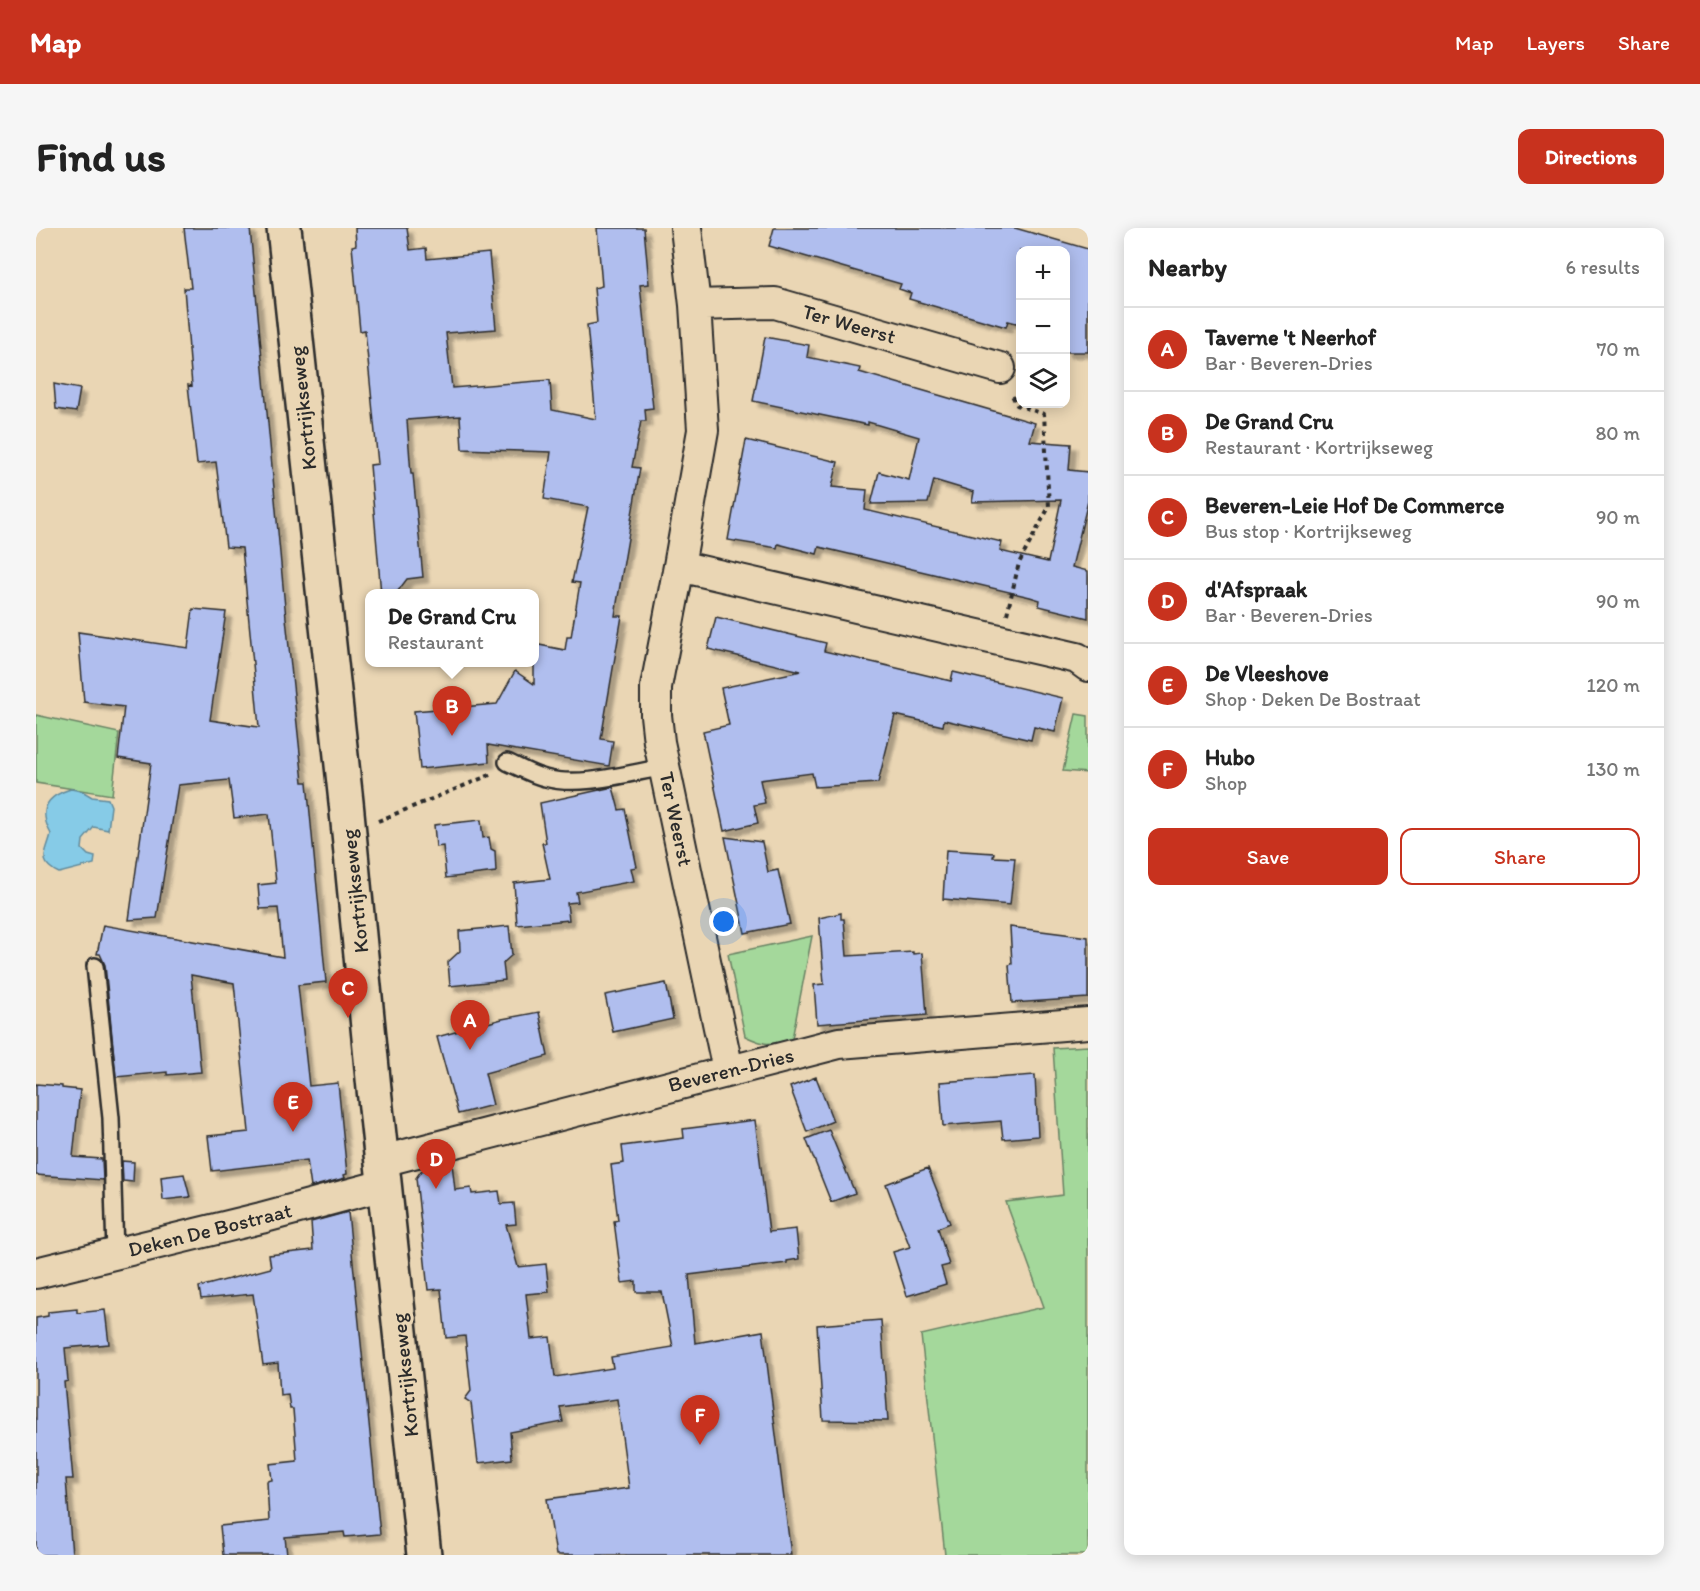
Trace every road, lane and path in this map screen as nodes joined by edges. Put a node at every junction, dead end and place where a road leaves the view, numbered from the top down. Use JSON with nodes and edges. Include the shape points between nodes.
{"nodes":[{"id":1,"x":284,"y":228,"type":"edge"},
{"id":2,"x":686,"y":228,"type":"edge"},
{"id":3,"x":694,"y":305,"type":"junction"},
{"id":4,"x":1000,"y":368,"type":"joint"},
{"id":5,"x":679,"y":566,"type":"junction"},
{"id":6,"x":1000,"y":640,"type":"junction"},
{"id":7,"x":1088,"y":666,"type":"edge"},
{"id":8,"x":507,"y":762,"type":"joint"},
{"id":9,"x":665,"y":767,"type":"junction"},
{"id":10,"x":376,"y":822,"type":"dead end"},
{"id":11,"x":95,"y":966,"type":"dead end"},
{"id":12,"x":1088,"y":1023,"type":"edge"},
{"id":13,"x":728,"y":1070,"type":"junction"},
{"id":14,"x":383,"y":1173,"type":"junction"},
{"id":15,"x":116,"y":1254,"type":"junction"},
{"id":16,"x":36,"y":1273,"type":"edge"},
{"id":17,"x":424,"y":1555,"type":"edge"}],
"edges":[{"from":1,"to":14,"type":"main road","name":"Kortrijkseweg"},
{"from":2,"to":3,"type":"street","name":"Ter Weerst"},
{"from":3,"to":4,"type":"street","name":"Ter Weerst","via":[[775,303]]},
{"from":3,"to":5,"type":"street","name":"Ter Weerst","via":[[702,430]]},
{"from":4,"to":6,"type":"path","via":[[1017,405],[1044,414],[1049,507],[1019,563]]},
{"from":5,"to":6,"type":"street"},
{"from":5,"to":9,"type":"street","name":"Ter Weerst","via":[[656,687],[656,715]]},
{"from":6,"to":7,"type":"street","via":[[1077,658]]},
{"from":8,"to":9,"type":"lane","via":[[563,782]]},
{"from":8,"to":10,"type":"path","via":[[499,771]]},
{"from":9,"to":13,"type":"street","name":"Ter Weerst"},
{"from":11,"to":15,"type":"lane","via":[[111,1118]]},
{"from":12,"to":13,"type":"street","name":"Beveren-Dries","via":[[839,1043]]},
{"from":13,"to":14,"type":"street","name":"Beveren-Dries"},
{"from":14,"to":15,"type":"street","name":"Deken De Bostraat"},
{"from":14,"to":17,"type":"main road","name":"Kortrijkseweg"},
{"from":15,"to":16,"type":"street","name":"Deken De Bostraat"}]}
